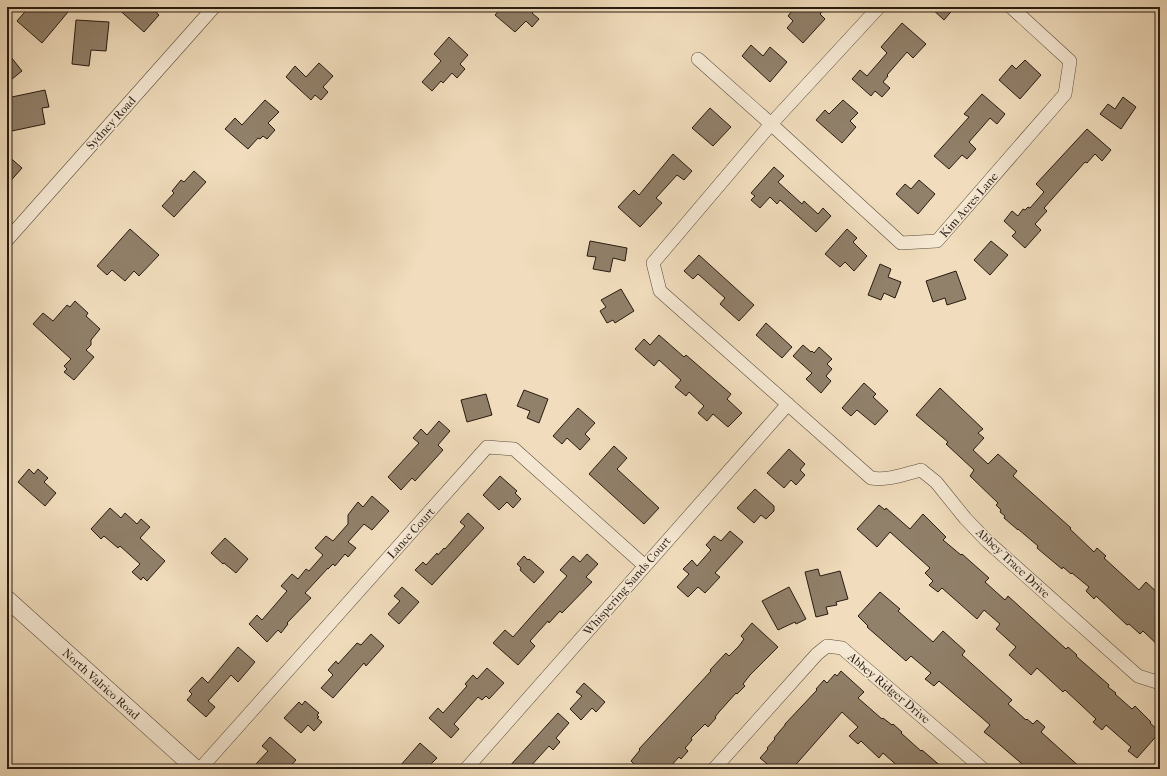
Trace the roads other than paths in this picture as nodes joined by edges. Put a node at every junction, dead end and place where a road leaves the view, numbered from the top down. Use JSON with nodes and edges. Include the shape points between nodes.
{"nodes":[{"id":1,"x":214,"y":7,"type":"edge"},
{"id":2,"x":879,"y":7,"type":"edge"},
{"id":3,"x":1011,"y":7,"type":"edge"},
{"id":4,"x":698,"y":59,"type":"dead end"},
{"id":5,"x":771,"y":124,"type":"junction"},
{"id":6,"x":7,"y":240,"type":"edge"},
{"id":7,"x":788,"y":404,"type":"junction"},
{"id":8,"x":645,"y":566,"type":"junction"},
{"id":9,"x":7,"y":599,"type":"edge"},
{"id":10,"x":1160,"y":683,"type":"edge"},
{"id":11,"x":196,"y":769,"type":"edge"},
{"id":12,"x":200,"y":769,"type":"edge"},
{"id":13,"x":466,"y":769,"type":"edge"},
{"id":14,"x":714,"y":769,"type":"edge"},
{"id":15,"x":983,"y":769,"type":"edge"}],
"edges":[{"from":1,"to":6,"type":"street","name":"Sydney Road"},
{"from":2,"to":5,"type":"street"},
{"from":3,"to":5,"type":"street","name":"Kim Acres Lane","via":[[1070,61],[1065,94],[937,241],[901,243]]},
{"from":4,"to":5,"type":"street","name":"Kim Acres Lane"},
{"from":5,"to":7,"type":"street","via":[[653,263],[660,291]]},
{"from":7,"to":8,"type":"street","name":"Whispering Sands Court"},
{"from":7,"to":10,"type":"street","name":"Abbey Trace Drive","via":[[871,478],[892,478],[921,470],[936,482],[987,541],[1114,655],[1138,676]]},
{"from":8,"to":12,"type":"street","name":"Lance Court","via":[[514,449],[488,447]]},
{"from":8,"to":13,"type":"street","name":"Whispering Sands Court"},
{"from":9,"to":11,"type":"street","name":"North Valrico Road"},
{"from":14,"to":15,"type":"street","name":"Abbey Ridger Drive","via":[[817,654],[828,646],[842,648]]}]}
